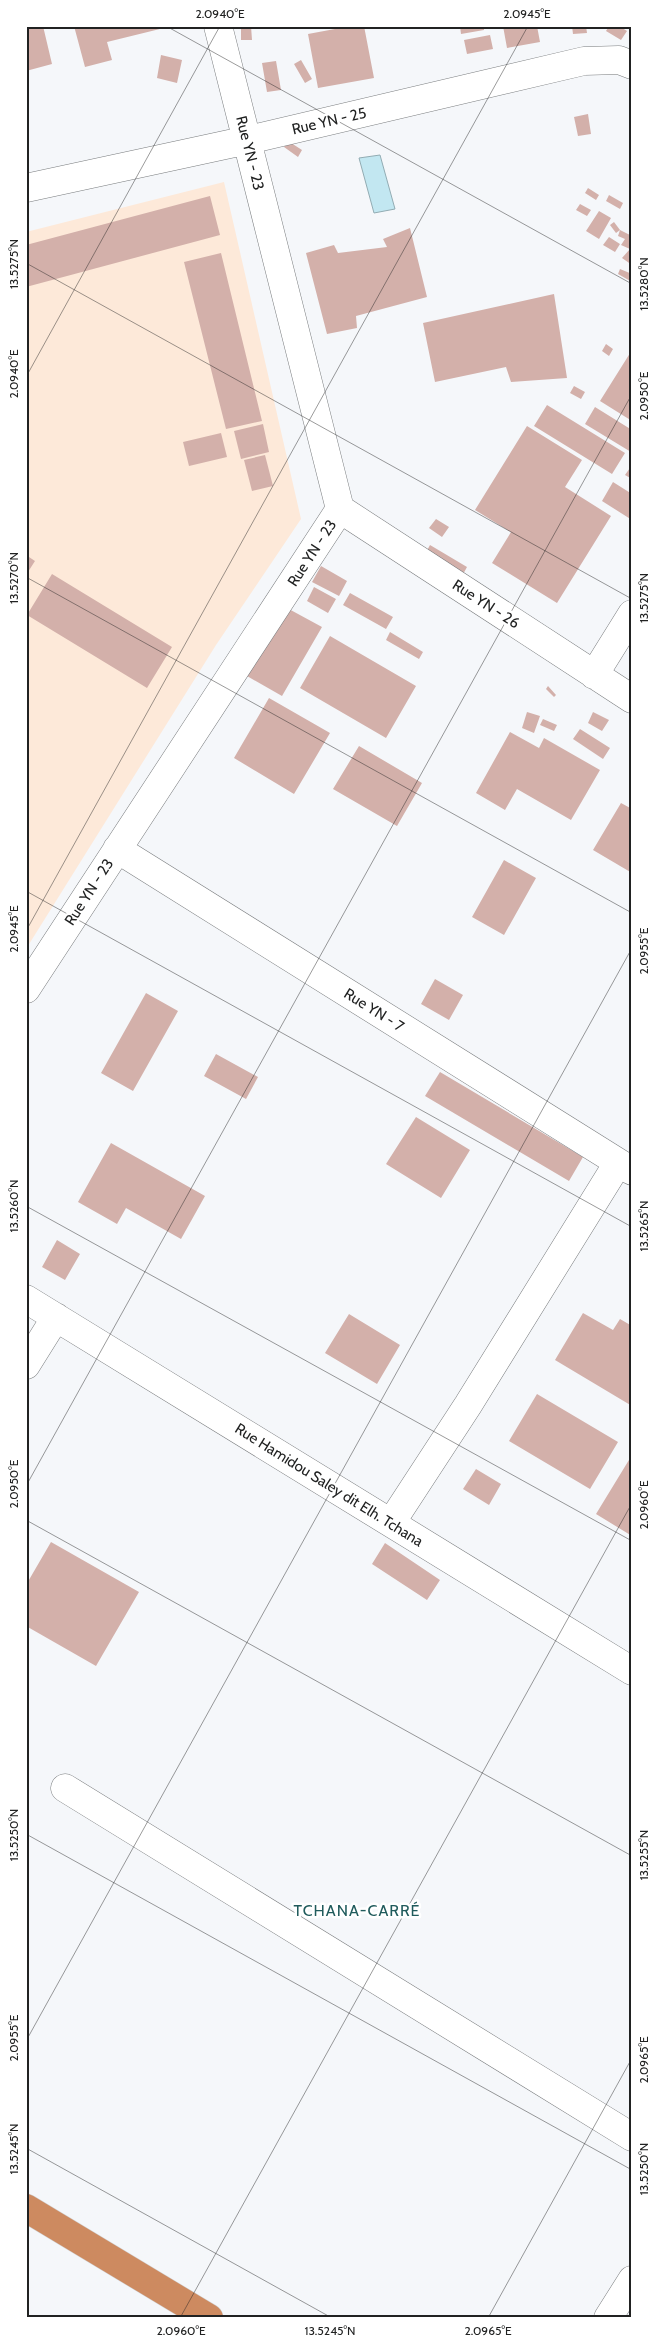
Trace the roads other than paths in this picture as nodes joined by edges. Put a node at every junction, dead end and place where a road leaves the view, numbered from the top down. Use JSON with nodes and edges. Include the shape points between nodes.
{"nodes":[{"id":1,"x":218,"y":26,"type":"edge"},
{"id":2,"x":632,"y":65,"type":"edge"},
{"id":3,"x":248,"y":140,"type":"junction"},
{"id":4,"x":26,"y":188,"type":"edge"},
{"id":5,"x":340,"y":509,"type":"junction"},
{"id":6,"x":632,"y":614,"type":"edge"},
{"id":7,"x":594,"y":675,"type":"junction"},
{"id":8,"x":632,"y":700,"type":"edge"},
{"id":9,"x":117,"y":849,"type":"junction"},
{"id":10,"x":26,"y":988,"type":"edge"},
{"id":11,"x":625,"y":1167,"type":"edge"},
{"id":12,"x":26,"y":1299,"type":"edge"},
{"id":13,"x":56,"y":1317,"type":"junction"},
{"id":14,"x":26,"y":1365,"type":"edge"},
{"id":15,"x":391,"y":1523,"type":"junction"},
{"id":16,"x":632,"y":1671,"type":"edge"},
{"id":17,"x":66,"y":1788,"type":"dead end"},
{"id":18,"x":632,"y":2137,"type":"edge"},
{"id":19,"x":26,"y":2208,"type":"edge"},
{"id":20,"x":632,"y":2280,"type":"edge"},
{"id":21,"x":209,"y":2318,"type":"edge"},
{"id":22,"x":608,"y":2318,"type":"edge"}],
"edges":[{"from":1,"to":3,"type":"street","name":"Rue YN - 23"},
{"from":2,"to":3,"type":"street","name":"Rue YN - 25","via":[[619,60],[584,61]]},
{"from":3,"to":4,"type":"street","name":"Rue YN - 25"},
{"from":3,"to":5,"type":"street","name":"Rue YN - 23"},
{"from":5,"to":7,"type":"street","name":"Rue YN - 26"},
{"from":5,"to":9,"type":"street","name":"Rue YN - 23"},
{"from":6,"to":7,"type":"street"},
{"from":7,"to":8,"type":"street","name":"Rue YN - 26"},
{"from":9,"to":10,"type":"street","name":"Rue YN - 23"},
{"from":9,"to":11,"type":"street","name":"Rue YN - 7"},
{"from":11,"to":15,"type":"street"},
{"from":12,"to":13,"type":"street","name":"Rue Hamidou Saley dit Elh. Tchana"},
{"from":13,"to":14,"type":"street"},
{"from":13,"to":15,"type":"street","name":"Rue Hamidou Saley dit Elh. Tchana"},
{"from":15,"to":16,"type":"street","name":"Rue Hamidou Saley dit Elh. Tchana"},
{"from":17,"to":18,"type":"street"},
{"from":19,"to":21,"type":"highway"},
{"from":20,"to":22,"type":"street"}]}
